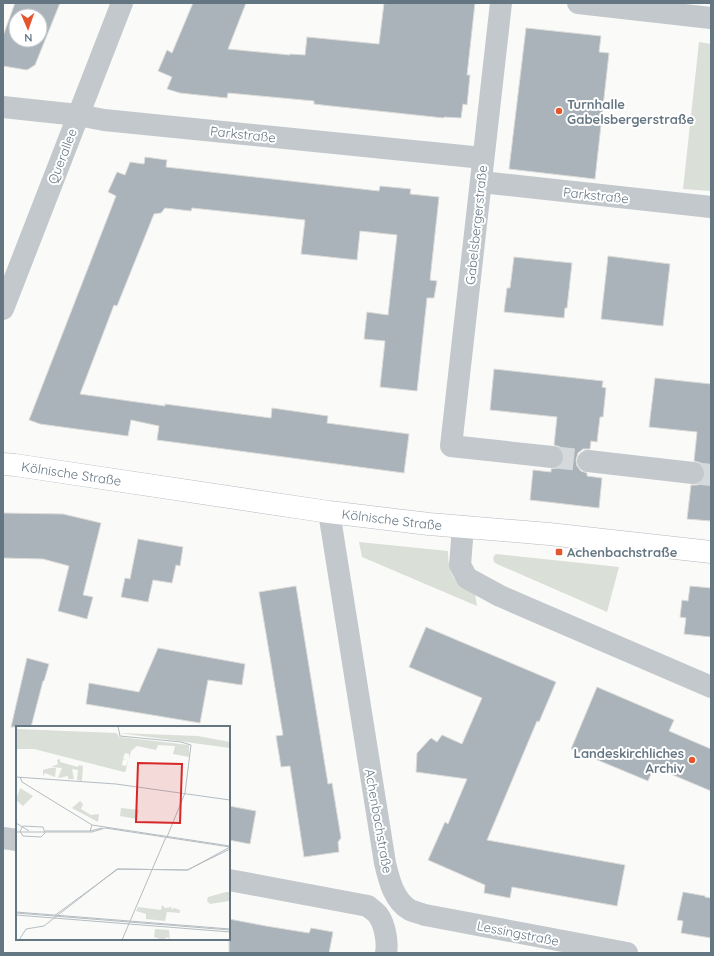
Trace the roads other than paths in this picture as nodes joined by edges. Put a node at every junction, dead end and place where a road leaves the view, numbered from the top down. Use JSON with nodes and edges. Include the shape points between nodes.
{"nodes":[{"id":1,"x":122,"y":3,"type":"edge"},
{"id":2,"x":500,"y":3,"type":"edge"},
{"id":3,"x":578,"y":3,"type":"edge"},
{"id":4,"x":711,"y":18,"type":"edge"},
{"id":5,"x":3,"y":107,"type":"edge"},
{"id":6,"x":78,"y":115,"type":"junction"},
{"id":7,"x":483,"y":158,"type":"junction"},
{"id":8,"x":480,"y":182,"type":"junction"},
{"id":9,"x":711,"y":208,"type":"edge"},
{"id":10,"x":3,"y":309,"type":"edge"},
{"id":11,"x":552,"y":457,"type":"tunnel mouth"},
{"id":12,"x":588,"y":461,"type":"tunnel mouth"},
{"id":13,"x":3,"y":464,"type":"edge"},
{"id":14,"x":693,"y":472,"type":"tunnel mouth"},
{"id":15,"x":329,"y":512,"type":"junction"},
{"id":16,"x":463,"y":526,"type":"junction"},
{"id":17,"x":711,"y":552,"type":"edge"},
{"id":18,"x":711,"y":687,"type":"edge"},
{"id":19,"x":3,"y":838,"type":"edge"},
{"id":20,"x":16,"y":840,"type":"edge"},
{"id":21,"x":230,"y":880,"type":"edge"},
{"id":22,"x":409,"y":909,"type":"joint"},
{"id":23,"x":386,"y":953,"type":"edge"},
{"id":24,"x":627,"y":953,"type":"edge"}],
"edges":[{"from":1,"to":6,"type":"street","name":"Querallee"},
{"from":2,"to":7,"type":"street","name":"Gabelsbergerstraße"},
{"from":3,"to":4,"type":"street"},
{"from":5,"to":6,"type":"street","name":"Parkstraße"},
{"from":6,"to":7,"type":"street","name":"Parkstraße","via":[[104,120]]},
{"from":6,"to":10,"type":"street","name":"Querallee"},
{"from":7,"to":8,"type":"street","name":"Gabelsbergerstraße"},
{"from":8,"to":9,"type":"street","name":"Parkstraße"},
{"from":8,"to":11,"type":"street","name":"Gabelsbergerstraße","via":[[451,446]]},
{"from":12,"to":14,"type":"street"},
{"from":13,"to":15,"type":"main road","name":"Kölnische Straße"},
{"from":15,"to":16,"type":"main road","name":"Kölnische Straße"},
{"from":15,"to":22,"type":"street","name":"Achenbachstraße","via":[[385,863],[389,881],[398,899]]},
{"from":16,"to":17,"type":"main road","name":"Kölnische Straße"},
{"from":16,"to":18,"type":"street","via":[[460,565],[466,578],[500,596]]},
{"from":19,"to":20,"type":"street"},
{"from":21,"to":23,"type":"street","via":[[368,906],[379,916],[385,932]]},
{"from":22,"to":24,"type":"street","name":"Lessingstraße","via":[[425,915]]}]}
